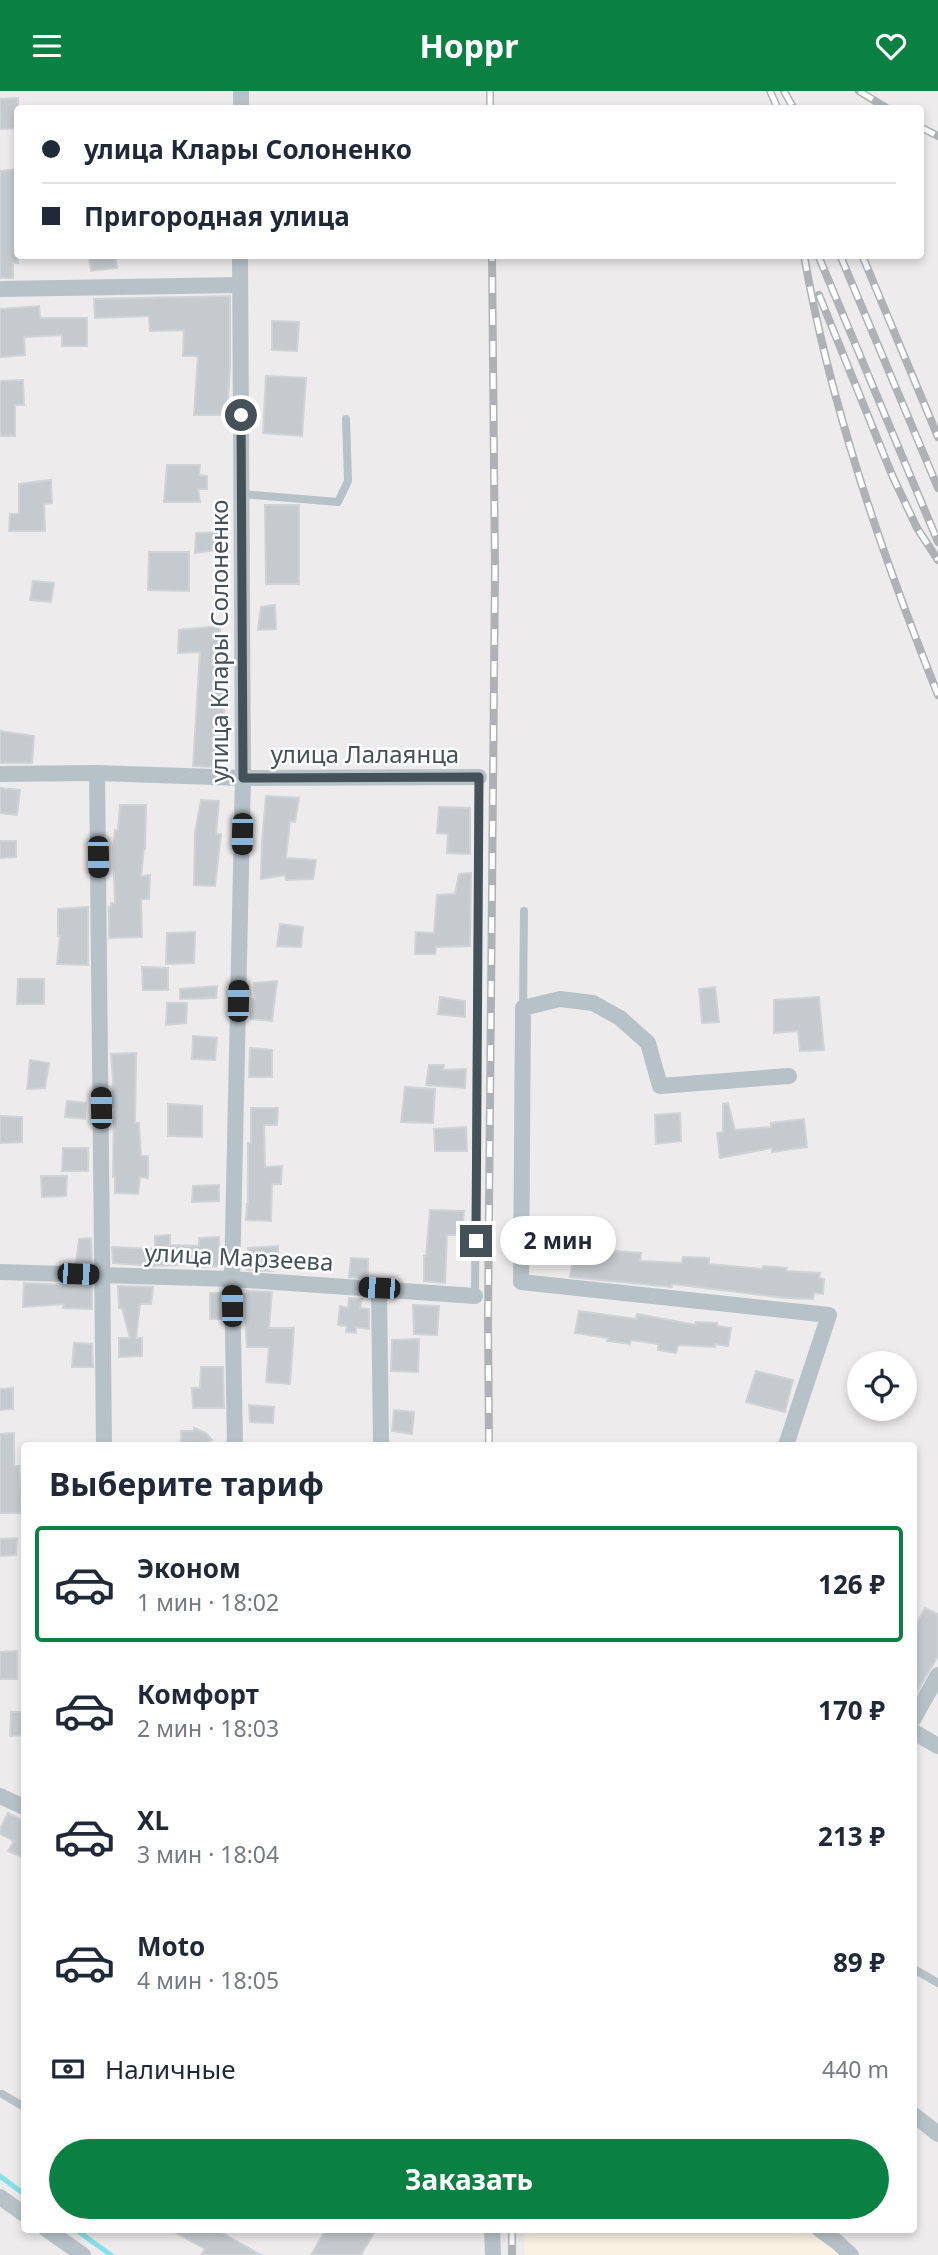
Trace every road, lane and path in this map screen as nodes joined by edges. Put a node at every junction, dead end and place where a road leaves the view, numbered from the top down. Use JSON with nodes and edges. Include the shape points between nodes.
{"nodes":[{"id":1,"x":240,"y":259,"type":"edge"},
{"id":2,"x":240,"y":285,"type":"junction"},
{"id":3,"x":0,"y":289,"type":"edge"},
{"id":4,"x":346,"y":419,"type":"dead end"},
{"id":5,"x":242,"y":494,"type":"junction"},
{"id":6,"x":97,"y":773,"type":"junction"},
{"id":7,"x":0,"y":774,"type":"edge"},
{"id":8,"x":479,"y":777,"type":"joint"},
{"id":9,"x":243,"y":778,"type":"junction"},
{"id":10,"x":524,"y":911,"type":"dead end"},
{"id":11,"x":523,"y":1008,"type":"junction"},
{"id":12,"x":789,"y":1076,"type":"dead end"},
{"id":13,"x":0,"y":1272,"type":"edge"},
{"id":14,"x":104,"y":1275,"type":"junction"},
{"id":15,"x":232,"y":1279,"type":"junction"},
{"id":16,"x":379,"y":1288,"type":"junction"},
{"id":17,"x":475,"y":1296,"type":"joint"},
{"id":18,"x":104,"y":1442,"type":"edge"},
{"id":19,"x":235,"y":1442,"type":"edge"},
{"id":20,"x":381,"y":1442,"type":"edge"},
{"id":21,"x":787,"y":1442,"type":"edge"},
{"id":22,"x":938,"y":1675,"type":"edge"},
{"id":23,"x":917,"y":1713,"type":"edge"},
{"id":24,"x":917,"y":1734,"type":"edge"},
{"id":25,"x":938,"y":1746,"type":"edge"},
{"id":26,"x":0,"y":1796,"type":"edge"},
{"id":27,"x":21,"y":1806,"type":"edge"},
{"id":28,"x":917,"y":1971,"type":"edge"},
{"id":29,"x":938,"y":1983,"type":"edge"},
{"id":30,"x":2,"y":2094,"type":"dead end"},
{"id":31,"x":21,"y":2105,"type":"edge"},
{"id":32,"x":917,"y":2117,"type":"edge"},
{"id":33,"x":938,"y":2134,"type":"edge"},
{"id":34,"x":0,"y":2197,"type":"edge"},
{"id":35,"x":21,"y":2212,"type":"edge"},
{"id":36,"x":53,"y":2233,"type":"edge"},
{"id":37,"x":492,"y":2233,"type":"edge"},
{"id":38,"x":825,"y":2233,"type":"edge"},
{"id":39,"x":83,"y":2255,"type":"edge"},
{"id":40,"x":493,"y":2255,"type":"edge"},
{"id":41,"x":851,"y":2255,"type":"edge"}],
"edges":[{"from":1,"to":2,"type":"street","name":"улица Клары Солоненко"},
{"from":2,"to":3,"type":"street"},
{"from":2,"to":5,"type":"street","name":"улица Клары Солоненко"},
{"from":4,"to":5,"type":"lane","via":[[348,481],[338,502]]},
{"from":5,"to":9,"type":"street","name":"улица Клары Солоненко"},
{"from":6,"to":7,"type":"street","name":"улица Лалаянца"},
{"from":6,"to":9,"type":"street","name":"улица Лалаянца"},
{"from":6,"to":14,"type":"street"},
{"from":8,"to":9,"type":"street","name":"улица Лалаянца"},
{"from":8,"to":17,"type":"lane"},
{"from":9,"to":15,"type":"street","name":"улица Клары Солоненко"},
{"from":10,"to":11,"type":"lane"},
{"from":11,"to":12,"type":"street","via":[[561,999],[593,1003],[620,1018],[648,1043],[660,1086]]},
{"from":11,"to":21,"type":"street","via":[[521,1282],[829,1315]]},
{"from":13,"to":14,"type":"street","name":"улица Марзеева"},
{"from":14,"to":15,"type":"street","name":"улица Марзеева"},
{"from":14,"to":18,"type":"street"},
{"from":15,"to":16,"type":"street","name":"улица Марзеева"},
{"from":15,"to":19,"type":"street","name":"улица Клары Солоненко"},
{"from":16,"to":17,"type":"street","name":"улица Марзеева"},
{"from":16,"to":20,"type":"street"},
{"from":22,"to":23,"type":"street"},
{"from":24,"to":25,"type":"street"},
{"from":26,"to":27,"type":"street"},
{"from":28,"to":29,"type":"lane"},
{"from":30,"to":31,"type":"lane"},
{"from":32,"to":33,"type":"street"},
{"from":34,"to":35,"type":"street"},
{"from":36,"to":39,"type":"street"},
{"from":37,"to":40,"type":"street"},
{"from":38,"to":41,"type":"street"}]}
